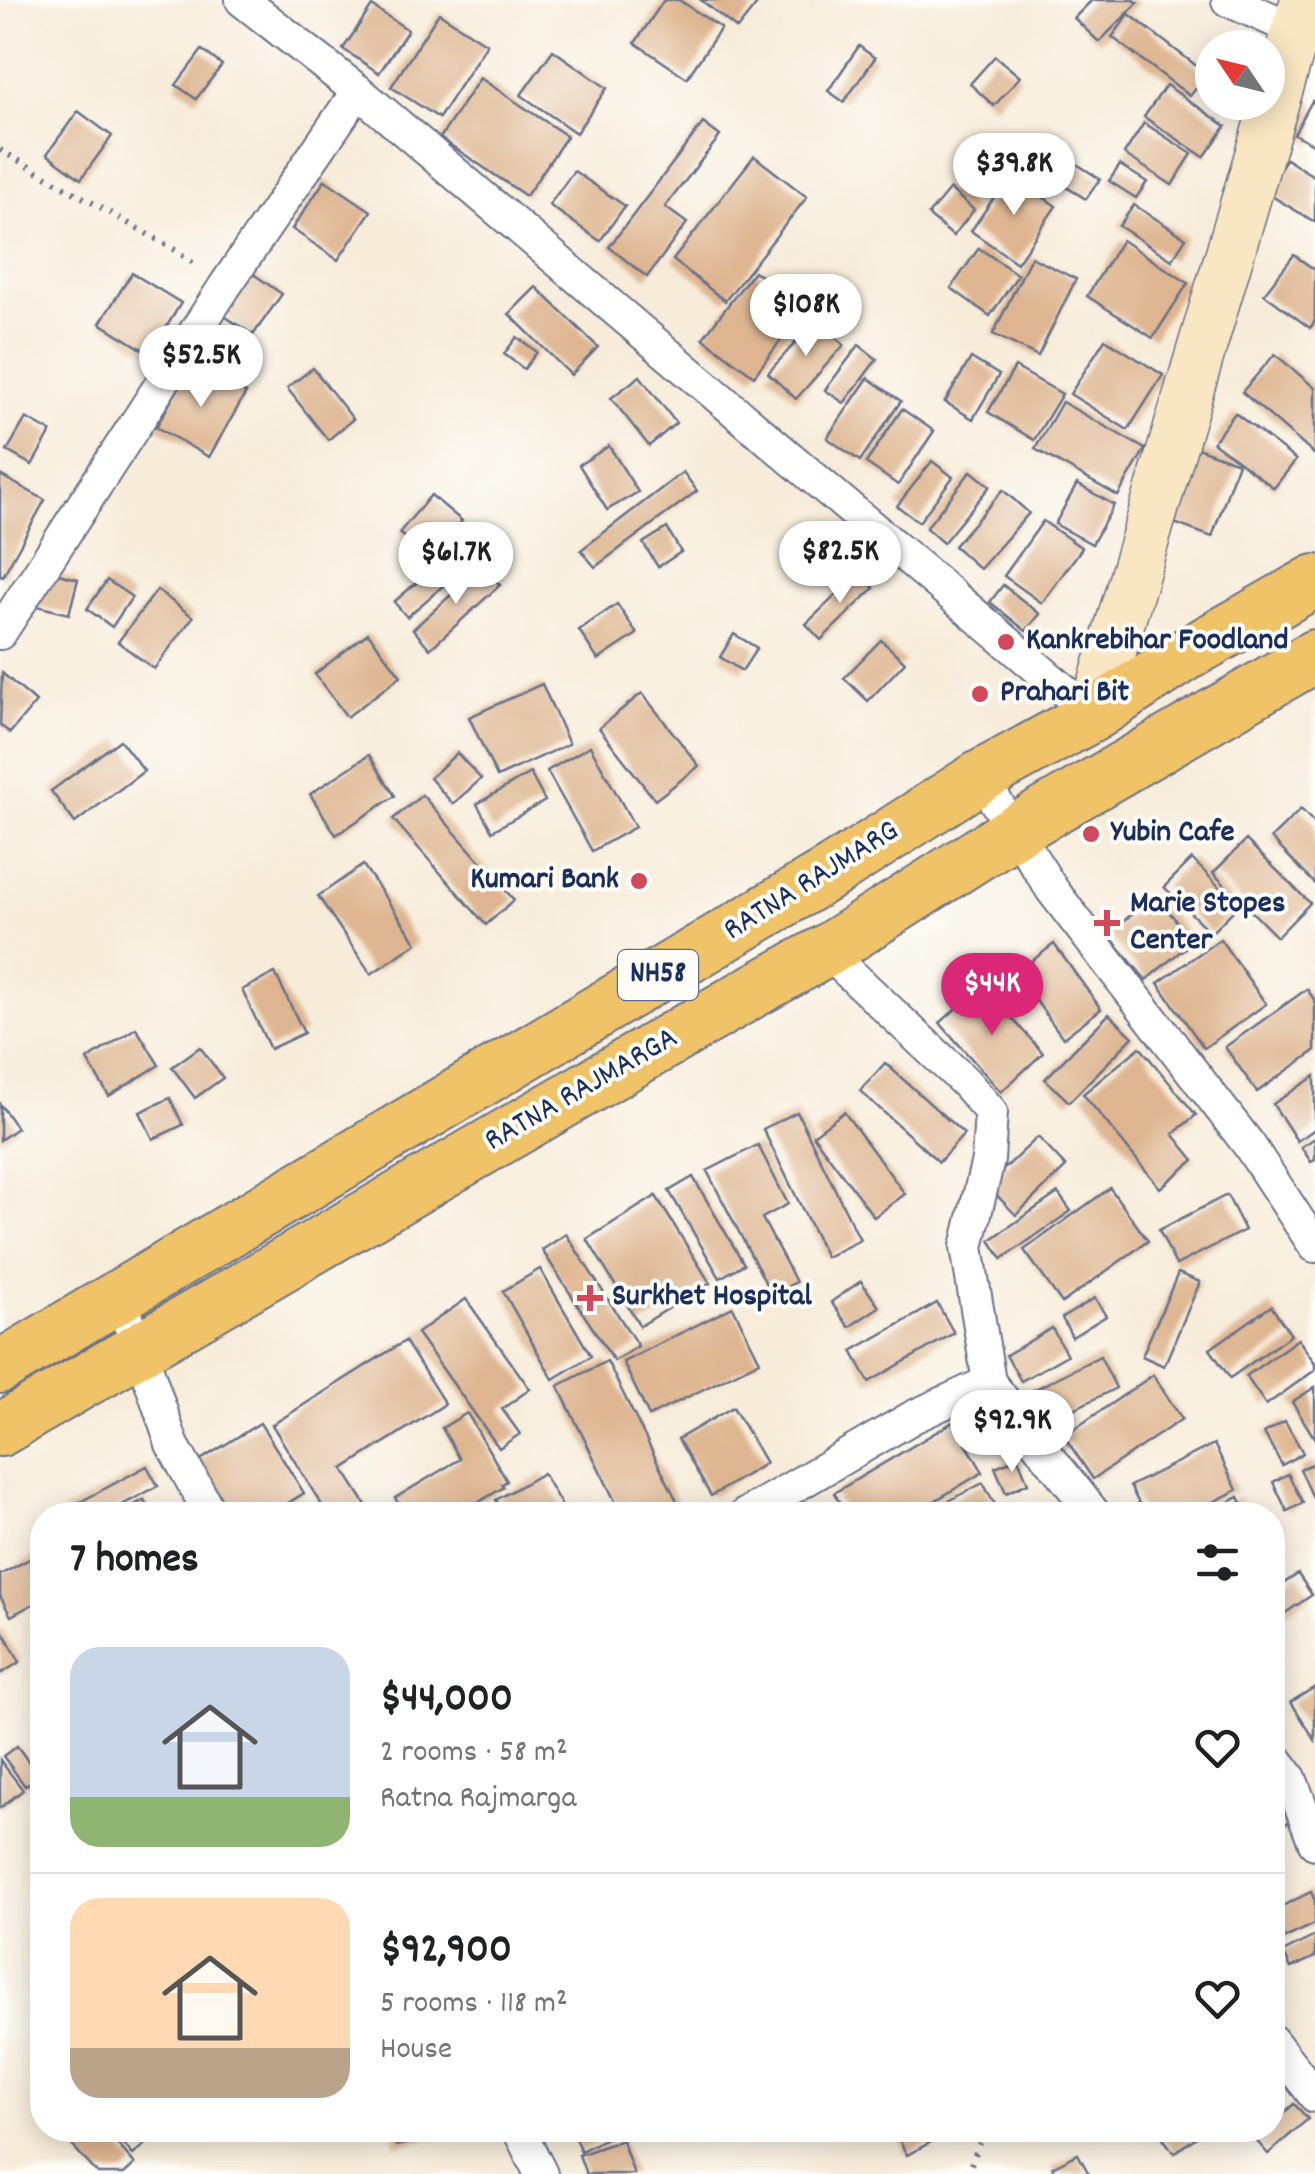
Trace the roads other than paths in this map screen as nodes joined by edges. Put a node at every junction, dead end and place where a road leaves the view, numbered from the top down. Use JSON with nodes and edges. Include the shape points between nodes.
{"nodes":[{"id":1,"x":242,"y":0,"type":"edge"},
{"id":2,"x":1228,"y":0,"type":"edge"},
{"id":3,"x":1302,"y":16,"type":"edge"},
{"id":4,"x":358,"y":91,"type":"junction"},
{"id":5,"x":1315,"y":581,"type":"edge"},
{"id":6,"x":0,"y":634,"type":"edge"},
{"id":7,"x":1187,"y":654,"type":"junction"},
{"id":8,"x":1315,"y":656,"type":"edge"},
{"id":9,"x":1226,"y":707,"type":"junction"},
{"id":10,"x":1093,"y":715,"type":"junction"},
{"id":11,"x":980,"y":777,"type":"junction"},
{"id":12,"x":1016,"y":830,"type":"junction"},
{"id":13,"x":826,"y":950,"type":"junction"},
{"id":14,"x":1315,"y":1246,"type":"edge"},
{"id":15,"x":118,"y":1296,"type":"junction"},
{"id":16,"x":140,"y":1349,"type":"junction"},
{"id":17,"x":0,"y":1367,"type":"edge"},
{"id":18,"x":988,"y":1382,"type":"junction"},
{"id":19,"x":0,"y":1430,"type":"edge"},
{"id":20,"x":204,"y":1502,"type":"edge"},
{"id":21,"x":766,"y":1502,"type":"edge"},
{"id":22,"x":1085,"y":1502,"type":"edge"},
{"id":23,"x":1285,"y":1771,"type":"edge"},
{"id":24,"x":1315,"y":1843,"type":"edge"},
{"id":25,"x":1285,"y":2058,"type":"edge"},
{"id":26,"x":1315,"y":2096,"type":"edge"},
{"id":27,"x":525,"y":2142,"type":"edge"},
{"id":28,"x":541,"y":2174,"type":"edge"}],
"edges":[{"from":1,"to":4,"type":"street"},
{"from":2,"to":3,"type":"street"},
{"from":3,"to":10,"type":"main road"},
{"from":4,"to":6,"type":"street"},
{"from":4,"to":10,"type":"street"},
{"from":5,"to":7,"type":"main road","name":"RATNA RAJMARG","number":"NH58"},
{"from":7,"to":9,"type":"main road"},
{"from":7,"to":10,"type":"main road","name":"RATNA RAJMARG","number":"NH58"},
{"from":8,"to":9,"type":"main road","name":"RATNA RAJMARGA","number":"NH58"},
{"from":9,"to":12,"type":"main road","name":"RATNA RAJMARGA","number":"NH58"},
{"from":10,"to":11,"type":"main road","name":"RATNA RAJMARG","number":"NH58"},
{"from":11,"to":12,"type":"street"},
{"from":11,"to":15,"type":"main road","name":"RATNA RAJMARG","number":"NH58"},
{"from":12,"to":13,"type":"main road","name":"RATNA RAJMARGA","number":"NH58"},
{"from":12,"to":14,"type":"street","via":[[1053,892],[1248,1144]]},
{"from":13,"to":16,"type":"main road","name":"RATNA RAJMARGA","number":"NH58"},
{"from":13,"to":18,"type":"street","via":[[991,1112],[988,1160],[967,1247]]},
{"from":15,"to":16,"type":"street"},
{"from":15,"to":17,"type":"main road","name":"RATNA RAJMARG","number":"NH58"},
{"from":16,"to":19,"type":"main road","name":"RATNA RAJMARGA","number":"NH58"},
{"from":16,"to":20,"type":"street","via":[[172,1444]]},
{"from":18,"to":21,"type":"street"},
{"from":18,"to":22,"type":"street"},
{"from":23,"to":24,"type":"street"},
{"from":25,"to":26,"type":"street"},
{"from":27,"to":28,"type":"street"}]}
